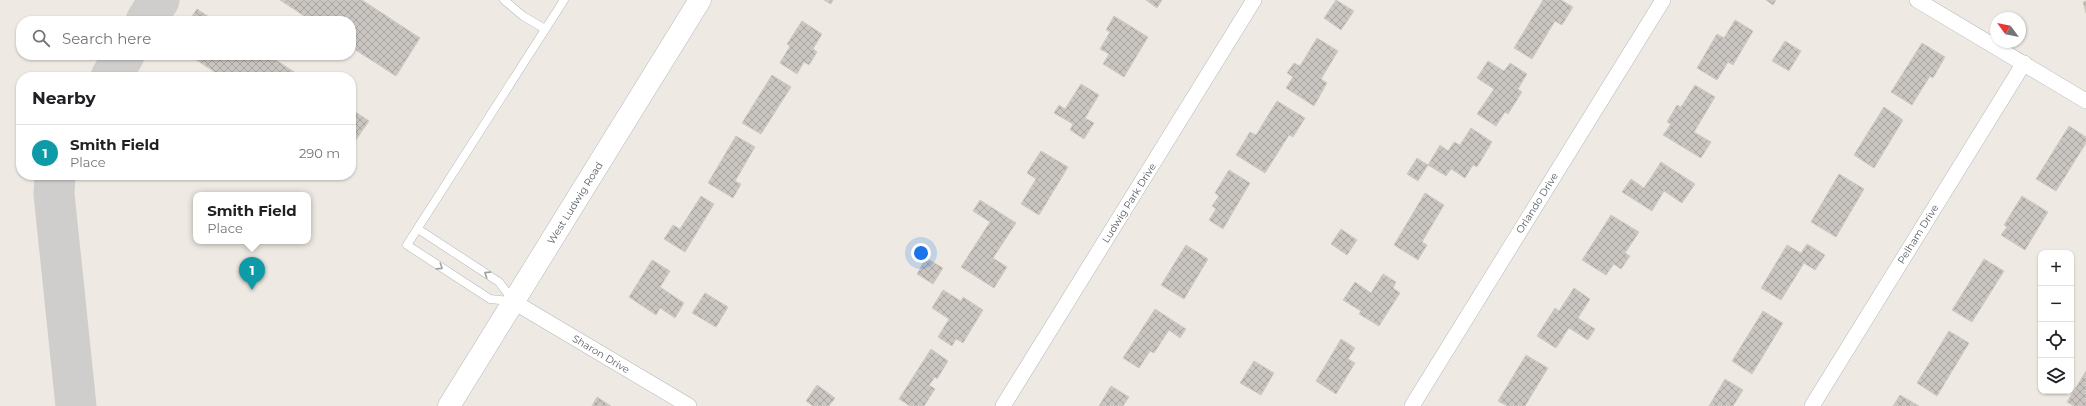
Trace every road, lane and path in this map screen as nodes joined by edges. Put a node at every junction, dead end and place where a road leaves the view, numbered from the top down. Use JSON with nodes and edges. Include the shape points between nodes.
{"nodes":[{"id":1,"x":504,"y":0,"type":"edge"},
{"id":2,"x":564,"y":0,"type":"edge"},
{"id":3,"x":700,"y":0,"type":"edge"},
{"id":4,"x":1254,"y":0,"type":"edge"},
{"id":5,"x":1663,"y":0,"type":"edge"},
{"id":6,"x":1917,"y":0,"type":"edge"},
{"id":7,"x":545,"y":29,"type":"junction"},
{"id":8,"x":2024,"y":63,"type":"junction"},
{"id":9,"x":2086,"y":101,"type":"edge"},
{"id":10,"x":418,"y":229,"type":"junction"},
{"id":11,"x":514,"y":302,"type":"junction"},
{"id":12,"x":449,"y":406,"type":"edge"},
{"id":13,"x":689,"y":406,"type":"edge"},
{"id":14,"x":1003,"y":406,"type":"edge"},
{"id":15,"x":1412,"y":406,"type":"edge"},
{"id":16,"x":1812,"y":406,"type":"edge"}],
"edges":[{"from":1,"to":7,"type":"lane","via":[[523,16]]},
{"from":2,"to":7,"type":"lane"},
{"from":3,"to":11,"type":"main road","name":"West Ludwig Road"},
{"from":4,"to":14,"type":"street","name":"Ludwig Park Drive"},
{"from":5,"to":15,"type":"street","name":"Orlando Drive"},
{"from":6,"to":8,"type":"street"},
{"from":7,"to":10,"type":"lane"},
{"from":8,"to":9,"type":"street"},
{"from":8,"to":16,"type":"street","name":"Pelham Drive"},
{"from":11,"to":10,"type":"lane","one_way":true,"via":[[499,282]]},
{"from":10,"to":11,"type":"lane","one_way":true,"via":[[407,245],[490,299]]},
{"from":11,"to":12,"type":"main road","name":"West Ludwig Road"},
{"from":11,"to":13,"type":"street","name":"Sharon Drive"}]}
